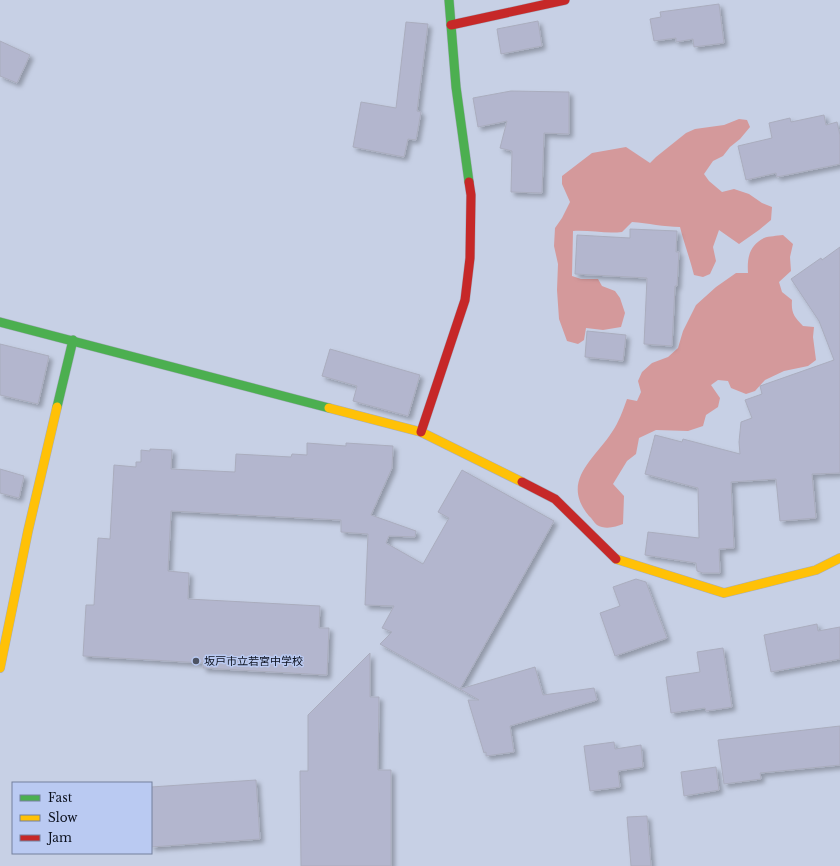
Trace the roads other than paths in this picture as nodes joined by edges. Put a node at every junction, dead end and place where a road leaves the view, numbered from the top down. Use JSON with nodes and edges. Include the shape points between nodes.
{"nodes":[{"id":1,"x":449,"y":0,"type":"edge"},
{"id":2,"x":565,"y":0,"type":"edge"},
{"id":3,"x":451,"y":24,"type":"junction"},
{"id":4,"x":0,"y":322,"type":"edge"},
{"id":5,"x":73,"y":340,"type":"junction"},
{"id":6,"x":421,"y":432,"type":"junction"},
{"id":7,"x":840,"y":558,"type":"edge"},
{"id":8,"x":0,"y":668,"type":"edge"}],
"edges":[{"from":1,"to":3,"type":"street"},
{"from":2,"to":3,"type":"street"},
{"from":3,"to":6,"type":"street","via":[[456,87],[471,195],[470,258],[465,300]]},
{"from":4,"to":5,"type":"street"},
{"from":5,"to":6,"type":"street"},
{"from":5,"to":8,"type":"street","via":[[28,531]]},
{"from":6,"to":7,"type":"street","via":[[555,499],[615,559],[724,593],[816,570]]}]}
